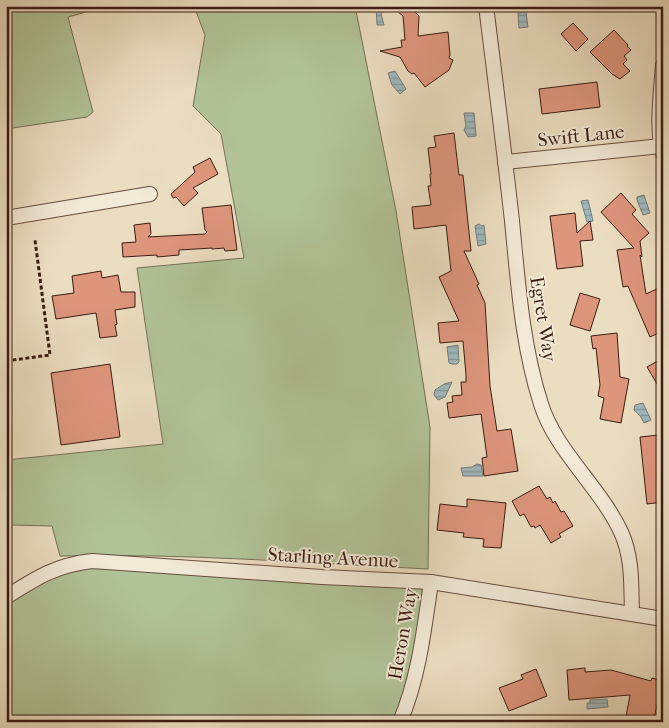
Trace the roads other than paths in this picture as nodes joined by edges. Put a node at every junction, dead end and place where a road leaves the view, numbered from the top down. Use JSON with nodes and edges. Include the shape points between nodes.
{"nodes":[{"id":1,"x":486,"y":6,"type":"edge"},
{"id":2,"x":663,"y":65,"type":"edge"},
{"id":3,"x":662,"y":150,"type":"edge"},
{"id":4,"x":505,"y":162,"type":"junction"},
{"id":5,"x":150,"y":194,"type":"dead end"},
{"id":6,"x":6,"y":218,"type":"edge"},
{"id":7,"x":431,"y":582,"type":"junction"},
{"id":8,"x":6,"y":597,"type":"edge"},
{"id":9,"x":632,"y":614,"type":"junction"},
{"id":10,"x":663,"y":619,"type":"edge"},
{"id":11,"x":400,"y":722,"type":"edge"}],
"edges":[{"from":1,"to":4,"type":"street","name":"Egret Way"},
{"from":2,"to":3,"type":"street","via":[[660,102]]},
{"from":3,"to":4,"type":"street","name":"Swift Lane"},
{"from":4,"to":9,"type":"street","name":"Egret Way","via":[[527,351],[539,398],[554,432],[622,533],[631,567]]},
{"from":5,"to":6,"type":"street"},
{"from":7,"to":8,"type":"street","name":"Starling Avenue","via":[[92,561],[49,572]]},
{"from":7,"to":9,"type":"street","name":"Starling Avenue"},
{"from":7,"to":11,"type":"street","name":"Heron Way","via":[[419,664]]},
{"from":9,"to":10,"type":"street","name":"Starling Avenue"}]}
